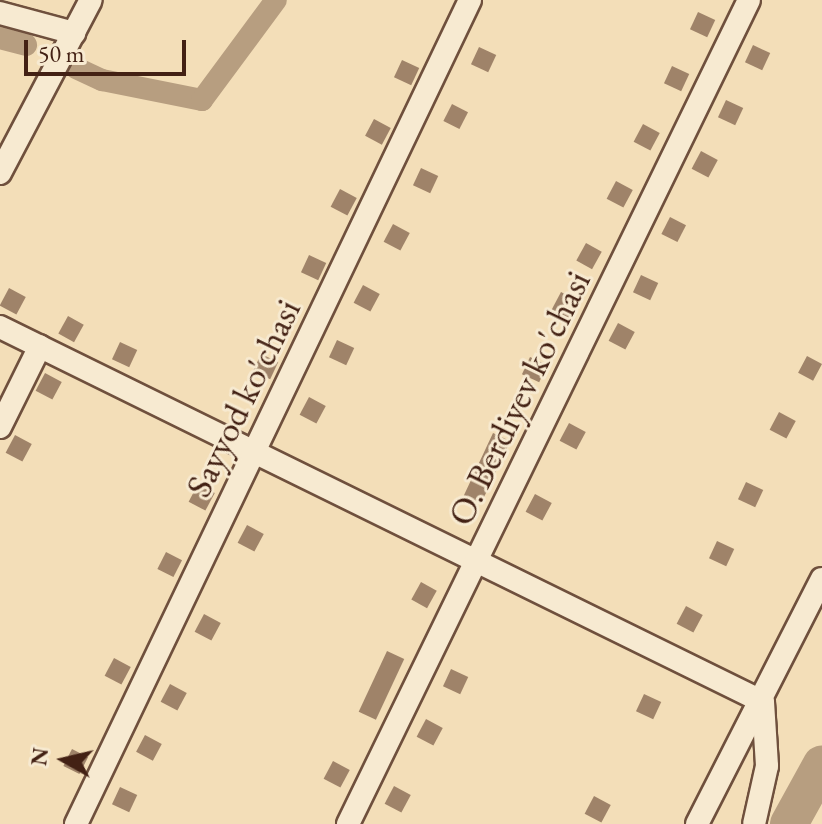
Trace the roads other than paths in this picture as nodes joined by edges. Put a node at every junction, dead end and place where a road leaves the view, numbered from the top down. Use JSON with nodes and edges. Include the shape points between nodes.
{"nodes":[{"id":1,"x":91,"y":0,"type":"edge"},
{"id":2,"x":470,"y":0,"type":"edge"},
{"id":3,"x":749,"y":0,"type":"edge"},
{"id":4,"x":0,"y":13,"type":"edge"},
{"id":5,"x":74,"y":33,"type":"junction"},
{"id":6,"x":0,"y":173,"type":"edge"},
{"id":7,"x":0,"y":327,"type":"edge"},
{"id":8,"x":40,"y":346,"type":"junction"},
{"id":9,"x":0,"y":427,"type":"edge"},
{"id":10,"x":255,"y":452,"type":"junction"},
{"id":11,"x":476,"y":564,"type":"junction"},
{"id":12,"x":822,"y":579,"type":"edge"},
{"id":13,"x":763,"y":702,"type":"junction"},
{"id":14,"x":76,"y":824,"type":"edge"},
{"id":15,"x":348,"y":824,"type":"edge"},
{"id":16,"x":697,"y":824,"type":"edge"},
{"id":17,"x":754,"y":824,"type":"edge"}],
"edges":[{"from":1,"to":5,"type":"street"},
{"from":2,"to":10,"type":"street","name":"Sayyod ko'chasi"},
{"from":3,"to":11,"type":"street","name":"O. Berdiyev ko'chasi"},
{"from":4,"to":5,"type":"street"},
{"from":5,"to":6,"type":"street"},
{"from":7,"to":8,"type":"street"},
{"from":8,"to":9,"type":"street"},
{"from":8,"to":10,"type":"street"},
{"from":10,"to":11,"type":"street"},
{"from":10,"to":14,"type":"street","name":"Sayyod ko'chasi"},
{"from":11,"to":13,"type":"street"},
{"from":11,"to":15,"type":"street","name":"O. Berdiyev ko'chasi"},
{"from":12,"to":13,"type":"street"},
{"from":13,"to":16,"type":"street"},
{"from":13,"to":17,"type":"street","via":[[767,766]]}]}
